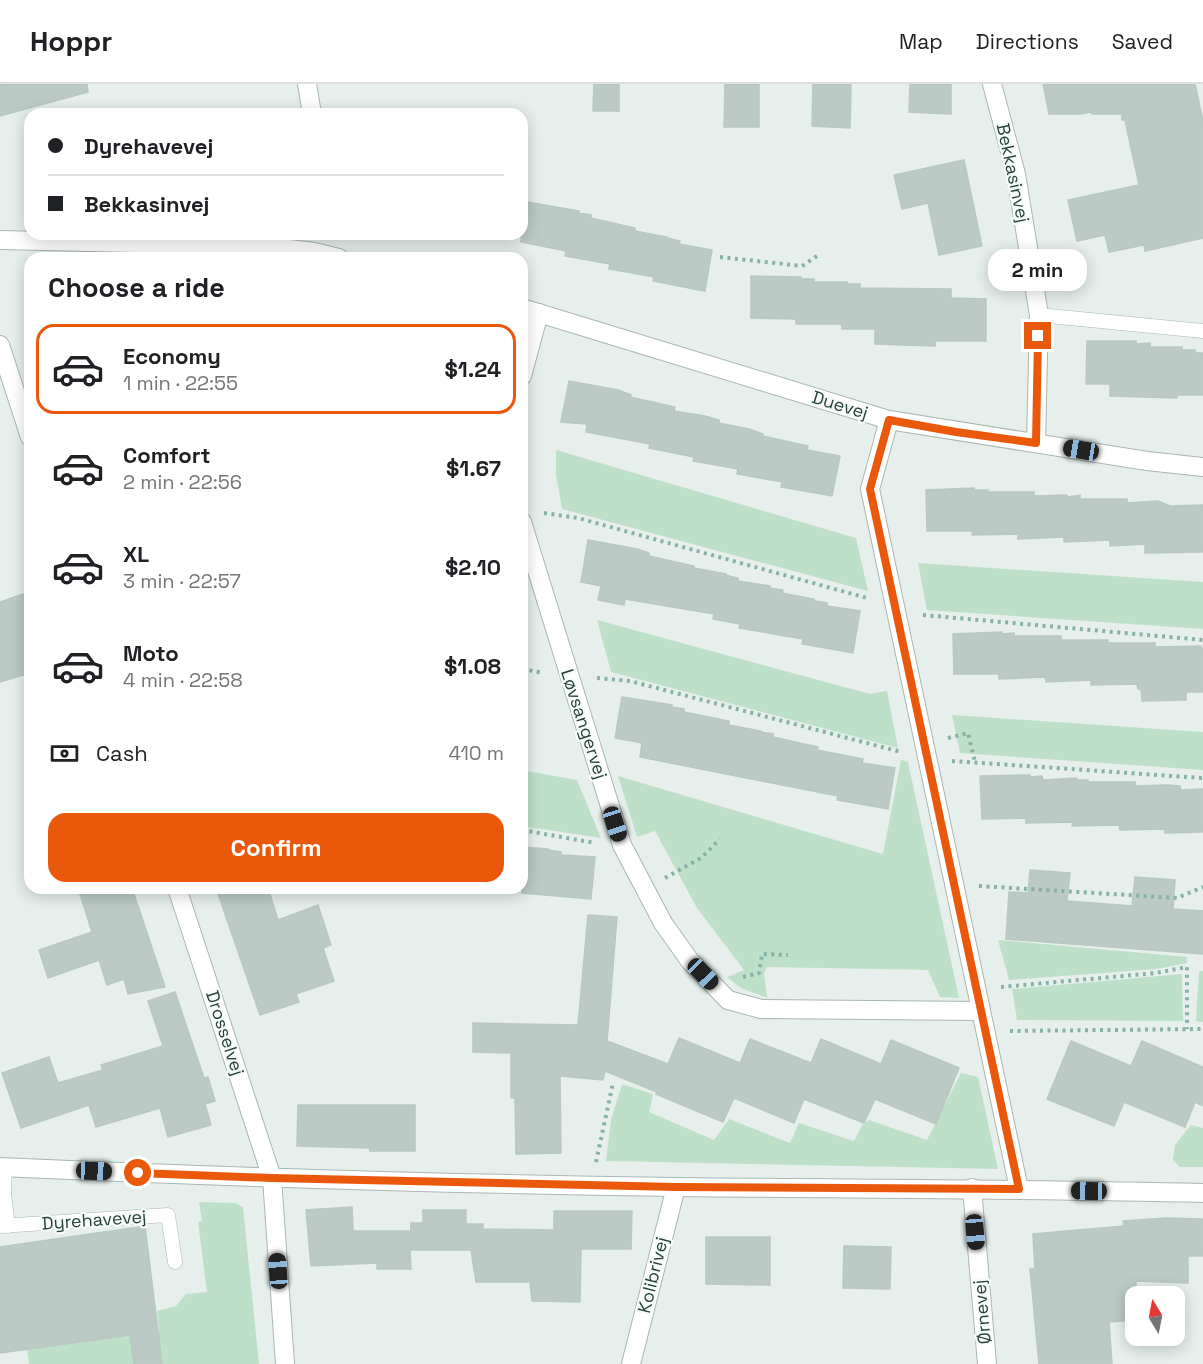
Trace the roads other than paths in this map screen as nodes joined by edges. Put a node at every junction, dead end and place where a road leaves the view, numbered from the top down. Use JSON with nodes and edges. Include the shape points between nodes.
{"nodes":[{"id":1,"x":307,"y":84,"type":"edge"},
{"id":2,"x":992,"y":84,"type":"edge"},
{"id":3,"x":311,"y":108,"type":"edge"},
{"id":4,"x":0,"y":240,"type":"edge"},
{"id":5,"x":314,"y":243,"type":"edge"},
{"id":6,"x":329,"y":252,"type":"edge"},
{"id":7,"x":531,"y":310,"type":"edge"},
{"id":8,"x":1039,"y":315,"type":"junction"},
{"id":9,"x":1203,"y":331,"type":"edge"},
{"id":10,"x":528,"y":332,"type":"edge"},
{"id":11,"x":0,"y":345,"type":"edge"},
{"id":12,"x":24,"y":419,"type":"edge"},
{"id":13,"x":889,"y":420,"type":"junction"},
{"id":14,"x":1036,"y":443,"type":"junction"},
{"id":15,"x":1203,"y":467,"type":"edge"},
{"id":16,"x":528,"y":517,"type":"edge"},
{"id":17,"x":179,"y":894,"type":"edge"},
{"id":18,"x":981,"y":1011,"type":"junction"},
{"id":19,"x":2,"y":1167,"type":"edge"},
{"id":20,"x":272,"y":1178,"type":"junction"},
{"id":21,"x":676,"y":1187,"type":"junction"},
{"id":22,"x":972,"y":1188,"type":"junction"},
{"id":23,"x":1019,"y":1189,"type":"junction"},
{"id":24,"x":1203,"y":1193,"type":"edge"},
{"id":25,"x":4,"y":1226,"type":"edge"},
{"id":26,"x":175,"y":1262,"type":"dead end"},
{"id":27,"x":285,"y":1364,"type":"edge"},
{"id":28,"x":631,"y":1364,"type":"edge"},
{"id":29,"x":987,"y":1364,"type":"edge"}],
"edges":[{"from":1,"to":3,"type":"street"},
{"from":2,"to":8,"type":"street","name":"Bekkasinvej","via":[[1016,174]]},
{"from":4,"to":5,"type":"street","via":[[265,246]]},
{"from":5,"to":6,"type":"street"},
{"from":7,"to":10,"type":"street"},
{"from":7,"to":13,"type":"street","name":"Duevej"},
{"from":8,"to":9,"type":"lane"},
{"from":8,"to":14,"type":"street","name":"Bekkasinvej"},
{"from":11,"to":12,"type":"street"},
{"from":13,"to":14,"type":"street","name":"Duevej"},
{"from":13,"to":18,"type":"street","via":[[870,489]]},
{"from":14,"to":15,"type":"street","name":"Duevej"},
{"from":16,"to":18,"type":"street","name":"Løvsangervej","via":[[568,675],[622,845],[663,923],[690,961],[728,1000],[761,1009]]},
{"from":17,"to":20,"type":"street","name":"Drosselvej"},
{"from":18,"to":23,"type":"street"},
{"from":19,"to":20,"type":"street","name":"Dyrehavevej"},
{"from":19,"to":25,"type":"lane","name":"Dyrehavevej"},
{"from":20,"to":21,"type":"street","name":"Dyrehavevej"},
{"from":20,"to":27,"type":"street","name":"Drosselvej"},
{"from":21,"to":22,"type":"street","name":"Dyrehavevej"},
{"from":21,"to":28,"type":"street","name":"Kolibrivej"},
{"from":22,"to":23,"type":"street","name":"Dyrehavevej"},
{"from":22,"to":29,"type":"street","name":"Ørnevej"},
{"from":23,"to":24,"type":"street","name":"Dyrehavevej"},
{"from":25,"to":26,"type":"lane","name":"Dyrehavevej","via":[[168,1215]]}]}
